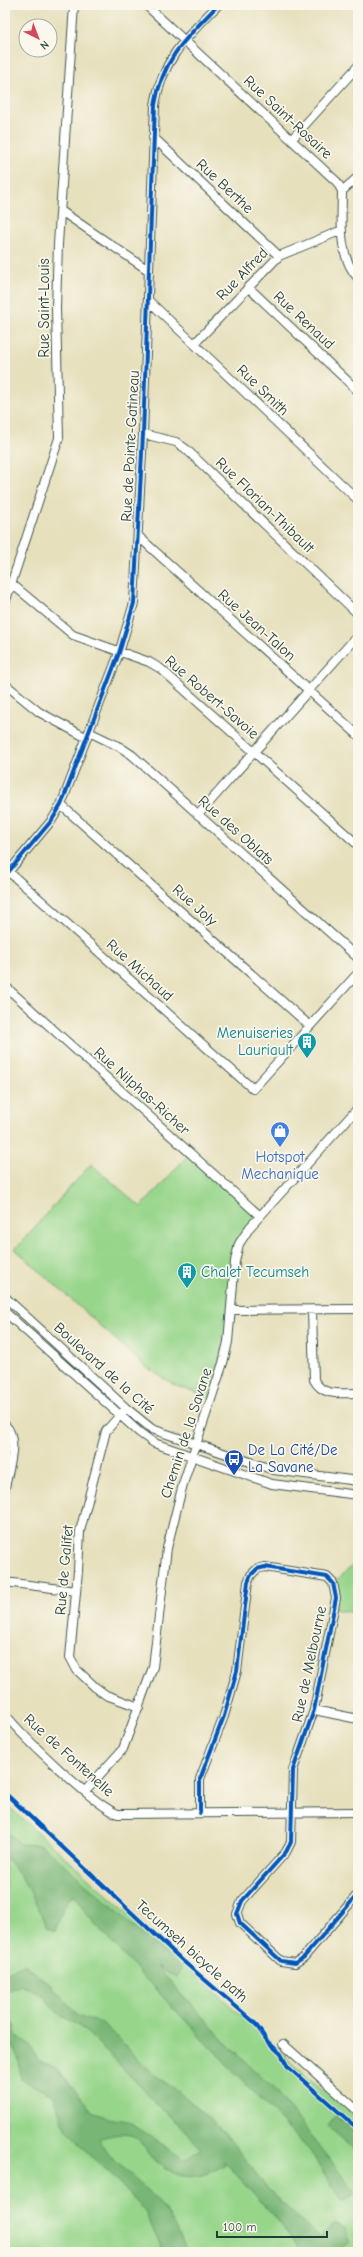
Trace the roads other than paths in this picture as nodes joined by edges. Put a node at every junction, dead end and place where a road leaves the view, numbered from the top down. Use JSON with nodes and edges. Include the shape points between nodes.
{"nodes":[{"id":1,"x":74,"y":5,"type":"edge"},
{"id":2,"x":146,"y":5,"type":"edge"},
{"id":3,"x":218,"y":5,"type":"edge"},
{"id":4,"x":184,"y":40,"type":"junction"},
{"id":5,"x":358,"y":66,"type":"edge"},
{"id":6,"x":153,"y":137,"type":"junction"},
{"id":7,"x":292,"y":139,"type":"junction"},
{"id":8,"x":358,"y":177,"type":"edge"},
{"id":9,"x":342,"y":191,"type":"junction"},
{"id":10,"x":61,"y":211,"type":"junction"},
{"id":11,"x":342,"y":230,"type":"junction"},
{"id":12,"x":279,"y":256,"type":"junction"},
{"id":13,"x":148,"y":270,"type":"junction"},
{"id":14,"x":358,"y":278,"type":"edge"},
{"id":15,"x":248,"y":287,"type":"junction"},
{"id":16,"x":148,"y":300,"type":"junction"},
{"id":17,"x":194,"y":344,"type":"junction"},
{"id":18,"x":358,"y":391,"type":"edge"},
{"id":19,"x":143,"y":434,"type":"junction"},
{"id":20,"x":358,"y":500,"type":"edge"},
{"id":21,"x":138,"y":536,"type":"junction"},
{"id":22,"x":12,"y":584,"type":"junction"},
{"id":23,"x":5,"y":603,"type":"edge"},
{"id":24,"x":358,"y":614,"type":"edge"},
{"id":25,"x":358,"y":636,"type":"edge"},
{"id":26,"x":119,"y":652,"type":"junction"},
{"id":27,"x":5,"y":684,"type":"edge"},
{"id":28,"x":308,"y":691,"type":"junction"},
{"id":29,"x":88,"y":735,"type":"junction"},
{"id":30,"x":358,"y":735,"type":"edge"},
{"id":31,"x":254,"y":752,"type":"junction"},
{"id":32,"x":61,"y":805,"type":"junction"},
{"id":33,"x":198,"y":815,"type":"junction"},
{"id":34,"x":358,"y":845,"type":"edge"},
{"id":35,"x":7,"y":874,"type":"edge"},
{"id":36,"x":358,"y":958,"type":"edge"},
{"id":37,"x":358,"y":973,"type":"edge"},
{"id":38,"x":5,"y":986,"type":"edge"},
{"id":39,"x":310,"y":1026,"type":"junction"},
{"id":40,"x":358,"y":1108,"type":"edge"},
{"id":41,"x":260,"y":1216,"type":"junction"},
{"id":42,"x":5,"y":1297,"type":"edge"},
{"id":43,"x":358,"y":1309,"type":"edge"},
{"id":44,"x":231,"y":1310,"type":"junction"},
{"id":45,"x":312,"y":1310,"type":"junction"},
{"id":46,"x":5,"y":1312,"type":"edge"},
{"id":47,"x":358,"y":1393,"type":"edge"},
{"id":48,"x":126,"y":1408,"type":"junction"},
{"id":49,"x":120,"y":1415,"type":"junction"},
{"id":50,"x":5,"y":1425,"type":"edge"},
{"id":51,"x":197,"y":1444,"type":"junction"},
{"id":52,"x":192,"y":1457,"type":"junction"},
{"id":53,"x":358,"y":1481,"type":"edge"},
{"id":54,"x":5,"y":1488,"type":"edge"},
{"id":55,"x":358,"y":1495,"type":"edge"},
{"id":56,"x":5,"y":1582,"type":"edge"},
{"id":57,"x":76,"y":1591,"type":"junction"},
{"id":58,"x":139,"y":1707,"type":"junction"},
{"id":59,"x":314,"y":1710,"type":"junction"},
{"id":60,"x":5,"y":1714,"type":"edge"},
{"id":61,"x":358,"y":1719,"type":"edge"},
{"id":62,"x":85,"y":1791,"type":"junction"},
{"id":63,"x":290,"y":1812,"type":"junction"},
{"id":64,"x":358,"y":1812,"type":"edge"},
{"id":65,"x":200,"y":1813,"type":"junction"},
{"id":66,"x":358,"y":1894,"type":"edge"},
{"id":67,"x":284,"y":2044,"type":"dead end"},
{"id":68,"x":358,"y":2111,"type":"edge"}],
"edges":[{"from":1,"to":10,"type":"street","name":"Rue Saint-Louis"},
{"from":2,"to":4,"type":"street","name":"Rue Saint-Rosaire"},
{"from":3,"to":4,"type":"street","name":"Rue de Pointe-Gatineau"},
{"from":4,"to":6,"type":"street","name":"Rue de Pointe-Gatineau","via":[[167,64],[161,79],[155,105]]},
{"from":4,"to":7,"type":"street","name":"Rue Saint-Rosaire"},
{"from":5,"to":7,"type":"street"},
{"from":6,"to":12,"type":"street","name":"Rue Berthe"},
{"from":6,"to":13,"type":"street","name":"Rue de Pointe-Gatineau"},
{"from":7,"to":9,"type":"street","name":"Rue Saint-Rosaire","via":[[337,182]]},
{"from":8,"to":9,"type":"street"},
{"from":9,"to":11,"type":"street"},
{"from":10,"to":13,"type":"street"},
{"from":10,"to":22,"type":"street","name":"Rue Saint-Louis","via":[[56,308],[59,438]]},
{"from":11,"to":12,"type":"street","name":"Rue Alfred"},
{"from":11,"to":14,"type":"street","via":[[345,254],[351,270]]},
{"from":12,"to":15,"type":"street","name":"Rue Alfred"},
{"from":13,"to":16,"type":"street","name":"Rue de Pointe-Gatineau"},
{"from":15,"to":17,"type":"street","name":"Rue Alfred"},
{"from":15,"to":18,"type":"street","name":"Rue Renaud"},
{"from":16,"to":17,"type":"street","name":"Rue Smith"},
{"from":16,"to":19,"type":"street","name":"Rue de Pointe-Gatineau"},
{"from":17,"to":20,"type":"street","name":"Rue Smith"},
{"from":19,"to":21,"type":"street","name":"Rue de Pointe-Gatineau"},
{"from":19,"to":24,"type":"street","name":"Rue Florian-Thibault","via":[[176,442],[186,449]]},
{"from":21,"to":26,"type":"street","name":"Rue de Pointe-Gatineau","via":[[133,611]]},
{"from":21,"to":28,"type":"street","name":"Rue Jean-Talon"},
{"from":22,"to":23,"type":"street","name":"Rue Saint-Louis"},
{"from":22,"to":26,"type":"street","name":"Rue Robert-Savoie","via":[[73,635]]},
{"from":25,"to":28,"type":"street"},
{"from":26,"to":29,"type":"street","name":"Rue de Pointe-Gatineau"},
{"from":26,"to":31,"type":"street","name":"Rue Robert-Savoie","via":[[161,669]]},
{"from":27,"to":29,"type":"street","name":"Rue des Oblats","via":[[45,716]]},
{"from":28,"to":30,"type":"street","name":"Rue Jean-Talon"},
{"from":28,"to":31,"type":"street"},
{"from":29,"to":32,"type":"street","name":"Rue de Pointe-Gatineau"},
{"from":29,"to":33,"type":"street","name":"Rue des Oblats","via":[[127,751]]},
{"from":31,"to":33,"type":"street"},
{"from":31,"to":34,"type":"street","name":"Rue Robert-Savoie"},
{"from":32,"to":35,"type":"street","name":"Rue de Pointe-Gatineau","via":[[52,820]]},
{"from":32,"to":39,"type":"street","name":"Rue Joly"},
{"from":33,"to":36,"type":"street","name":"Rue des Oblats"},
{"from":35,"to":39,"type":"street","name":"Rue Michaud","via":[[253,1089]]},
{"from":37,"to":39,"type":"street"},
{"from":38,"to":41,"type":"street","name":"Rue Nilphas-Richer"},
{"from":40,"to":41,"type":"street","name":"Chemin de la Savane"},
{"from":41,"to":44,"type":"street","name":"Chemin de la Savane","via":[[243,1236],[237,1252]]},
{"from":42,"to":48,"type":"street","name":"Boulevard de la Cité"},
{"from":43,"to":45,"type":"street"},
{"from":44,"to":45,"type":"street"},
{"from":44,"to":51,"type":"street","name":"Chemin de la Savane","via":[[223,1363]]},
{"from":45,"to":47,"type":"street","via":[[314,1374],[317,1385],[330,1393]]},
{"from":46,"to":49,"type":"street","name":"Boulevard de la Cité"},
{"from":48,"to":49,"type":"street","name":"Rue de Galifet"},
{"from":48,"to":51,"type":"street","name":"Boulevard de la Cité","via":[[152,1429]]},
{"from":49,"to":52,"type":"street","name":"Boulevard de la Cité","via":[[154,1443]]},
{"from":49,"to":57,"type":"street","name":"Rue de Galifet","via":[[106,1431],[80,1531]]},
{"from":50,"to":54,"type":"street","via":[[11,1430],[13,1440]]},
{"from":51,"to":52,"type":"street","name":"Chemin de la Savane"},
{"from":51,"to":53,"type":"street","name":"Boulevard de la Cité","via":[[274,1470]]},
{"from":52,"to":55,"type":"street","name":"Boulevard de la Cité","via":[[272,1484]]},
{"from":52,"to":58,"type":"street","name":"Chemin de la Savane","via":[[166,1548],[156,1655]]},
{"from":56,"to":57,"type":"street"},
{"from":57,"to":58,"type":"street","name":"Rue de Galifet","via":[[71,1662],[106,1695]]},
{"from":58,"to":62,"type":"street","name":"Chemin de la Savane","via":[[121,1753]]},
{"from":59,"to":61,"type":"street"},
{"from":59,"to":63,"type":"street","name":"Rue de Melbourne","via":[[293,1770]]},
{"from":59,"to":65,"type":"street","name":"Rue de Melbourne","via":[[334,1609],[335,1588],[330,1580],[322,1575],[261,1567],[251,1575],[248,1582],[237,1671],[224,1716],[200,1779]]},
{"from":60,"to":62,"type":"street","name":"Rue de Fontenelle"},
{"from":62,"to":65,"type":"street","name":"Rue de Fontenelle","via":[[107,1809],[118,1814]]},
{"from":63,"to":64,"type":"street","name":"Rue de Fontenelle"},
{"from":63,"to":65,"type":"street","name":"Rue de Fontenelle"},
{"from":63,"to":66,"type":"street","name":"Rue de Melbourne","via":[[290,1846],[239,1905],[237,1914],[240,1923],[281,1961],[294,1963],[304,1957]]},
{"from":67,"to":68,"type":"street"}]}
